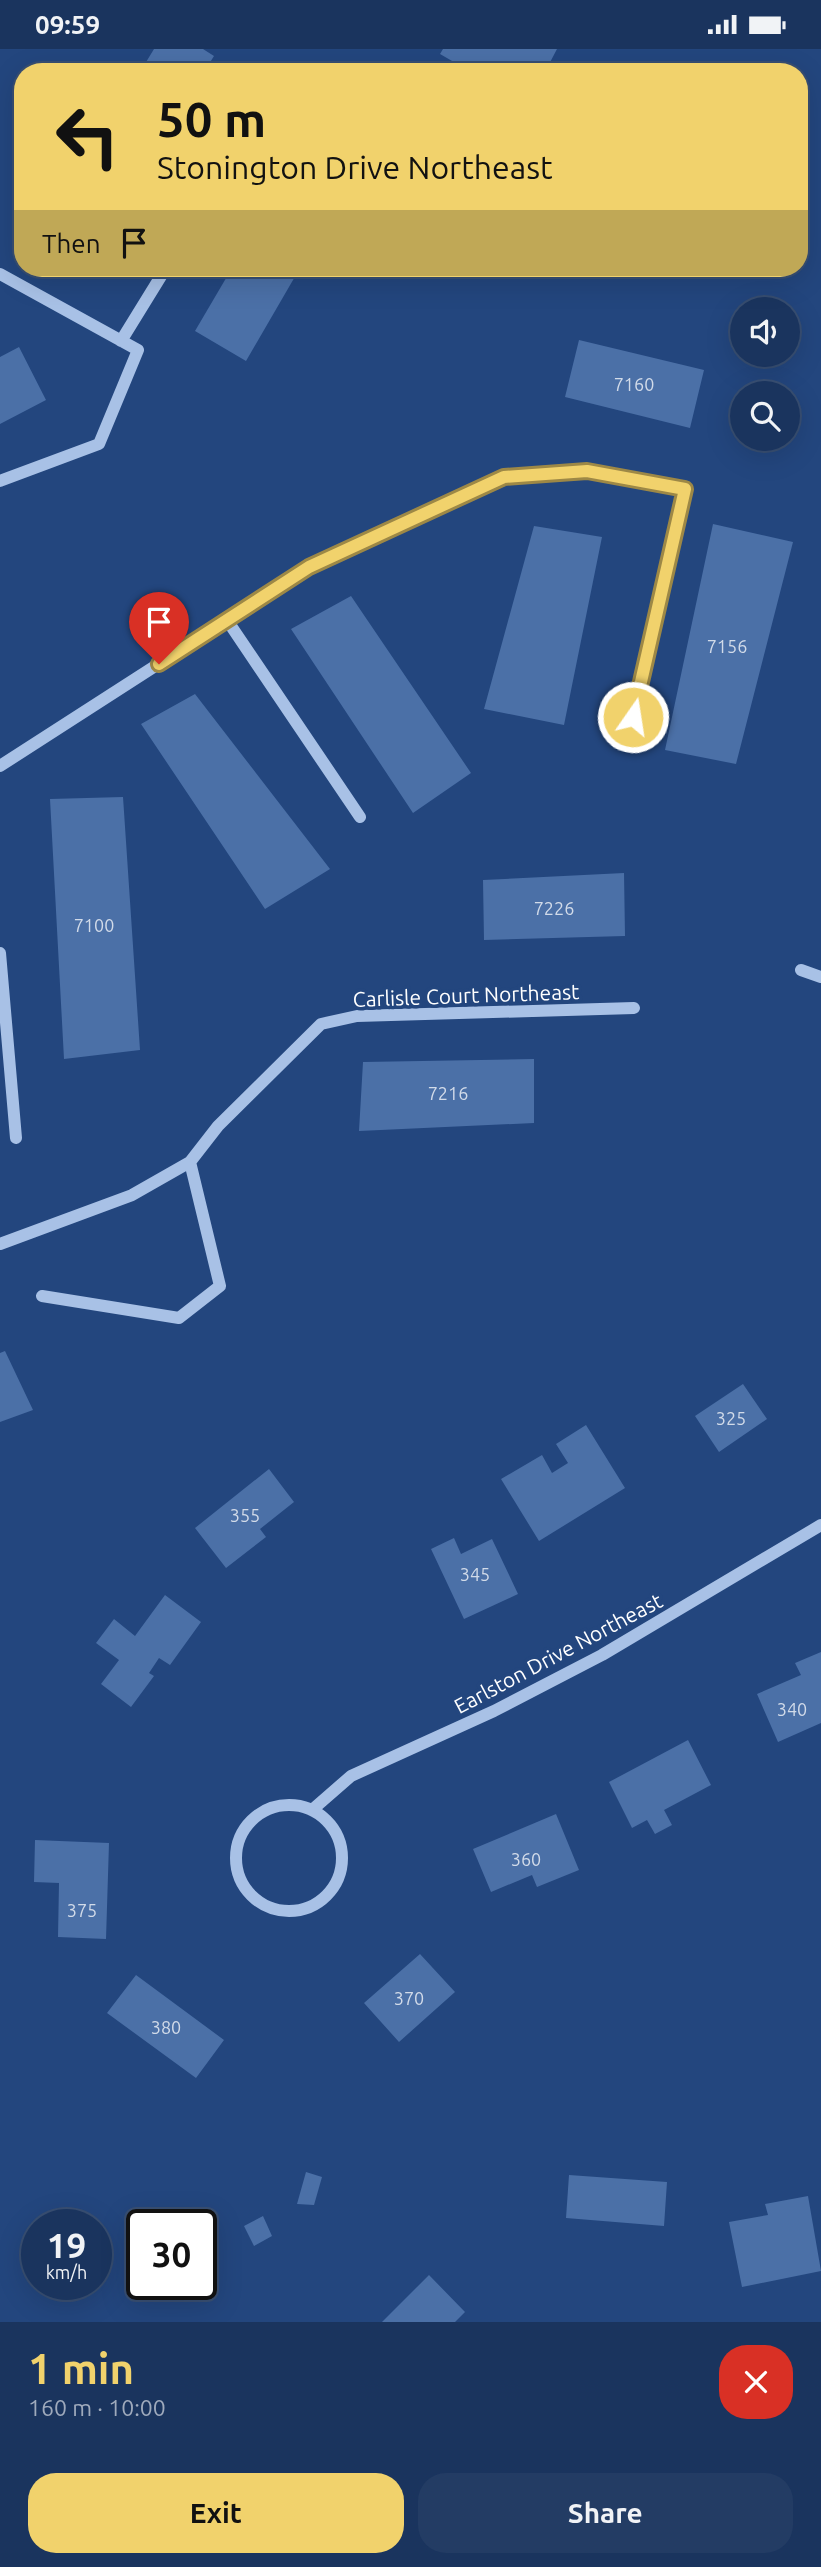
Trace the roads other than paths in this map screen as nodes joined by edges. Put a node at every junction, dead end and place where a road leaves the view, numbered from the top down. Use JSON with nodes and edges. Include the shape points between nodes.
{"nodes":[{"id":1,"x":0,"y":274,"type":"edge"},
{"id":2,"x":160,"y":277,"type":"edge"},
{"id":3,"x":121,"y":341,"type":"junction"},
{"id":4,"x":0,"y":481,"type":"edge"},
{"id":5,"x":227,"y":620,"type":"junction"},
{"id":6,"x":633,"y":717,"type":"dead end"},
{"id":7,"x":0,"y":766,"type":"edge"},
{"id":8,"x":360,"y":817,"type":"dead end"},
{"id":9,"x":0,"y":953,"type":"edge"},
{"id":10,"x":801,"y":970,"type":"dead end"},
{"id":11,"x":821,"y":977,"type":"edge"},
{"id":12,"x":634,"y":1008,"type":"dead end"},
{"id":13,"x":16,"y":1138,"type":"dead end"},
{"id":14,"x":190,"y":1162,"type":"junction"},
{"id":15,"x":0,"y":1244,"type":"edge"},
{"id":16,"x":42,"y":1296,"type":"dead end"},
{"id":17,"x":821,"y":1525,"type":"edge"},
{"id":18,"x":312,"y":1810,"type":"junction"}],
"edges":[{"from":1,"to":3,"type":"street"},
{"from":2,"to":3,"type":"street"},
{"from":3,"to":4,"type":"street","via":[[138,350],[99,444]]},
{"from":5,"to":6,"type":"street","via":[[309,567],[504,477],[587,471],[685,489]]},
{"from":5,"to":7,"type":"street"},
{"from":5,"to":8,"type":"street"},
{"from":9,"to":13,"type":"street"},
{"from":10,"to":11,"type":"street"},
{"from":12,"to":14,"type":"street","name":"Carlisle Court Northeast","via":[[357,1016],[321,1024],[218,1126]]},
{"from":14,"to":15,"type":"street","name":"Carlisle Court Northeast","via":[[132,1195]]},
{"from":14,"to":16,"type":"street","via":[[220,1286],[180,1318]]},
{"from":17,"to":18,"type":"street","name":"Earlston Drive Northeast","via":[[602,1655],[494,1711],[351,1776]]},
{"from":18,"to":18,"type":"street","via":[[331,1827],[341,1850],[336,1883],[311,1906],[295,1911],[262,1904],[239,1879],[237,1845],[244,1830],[270,1809],[284,1805]]}]}
